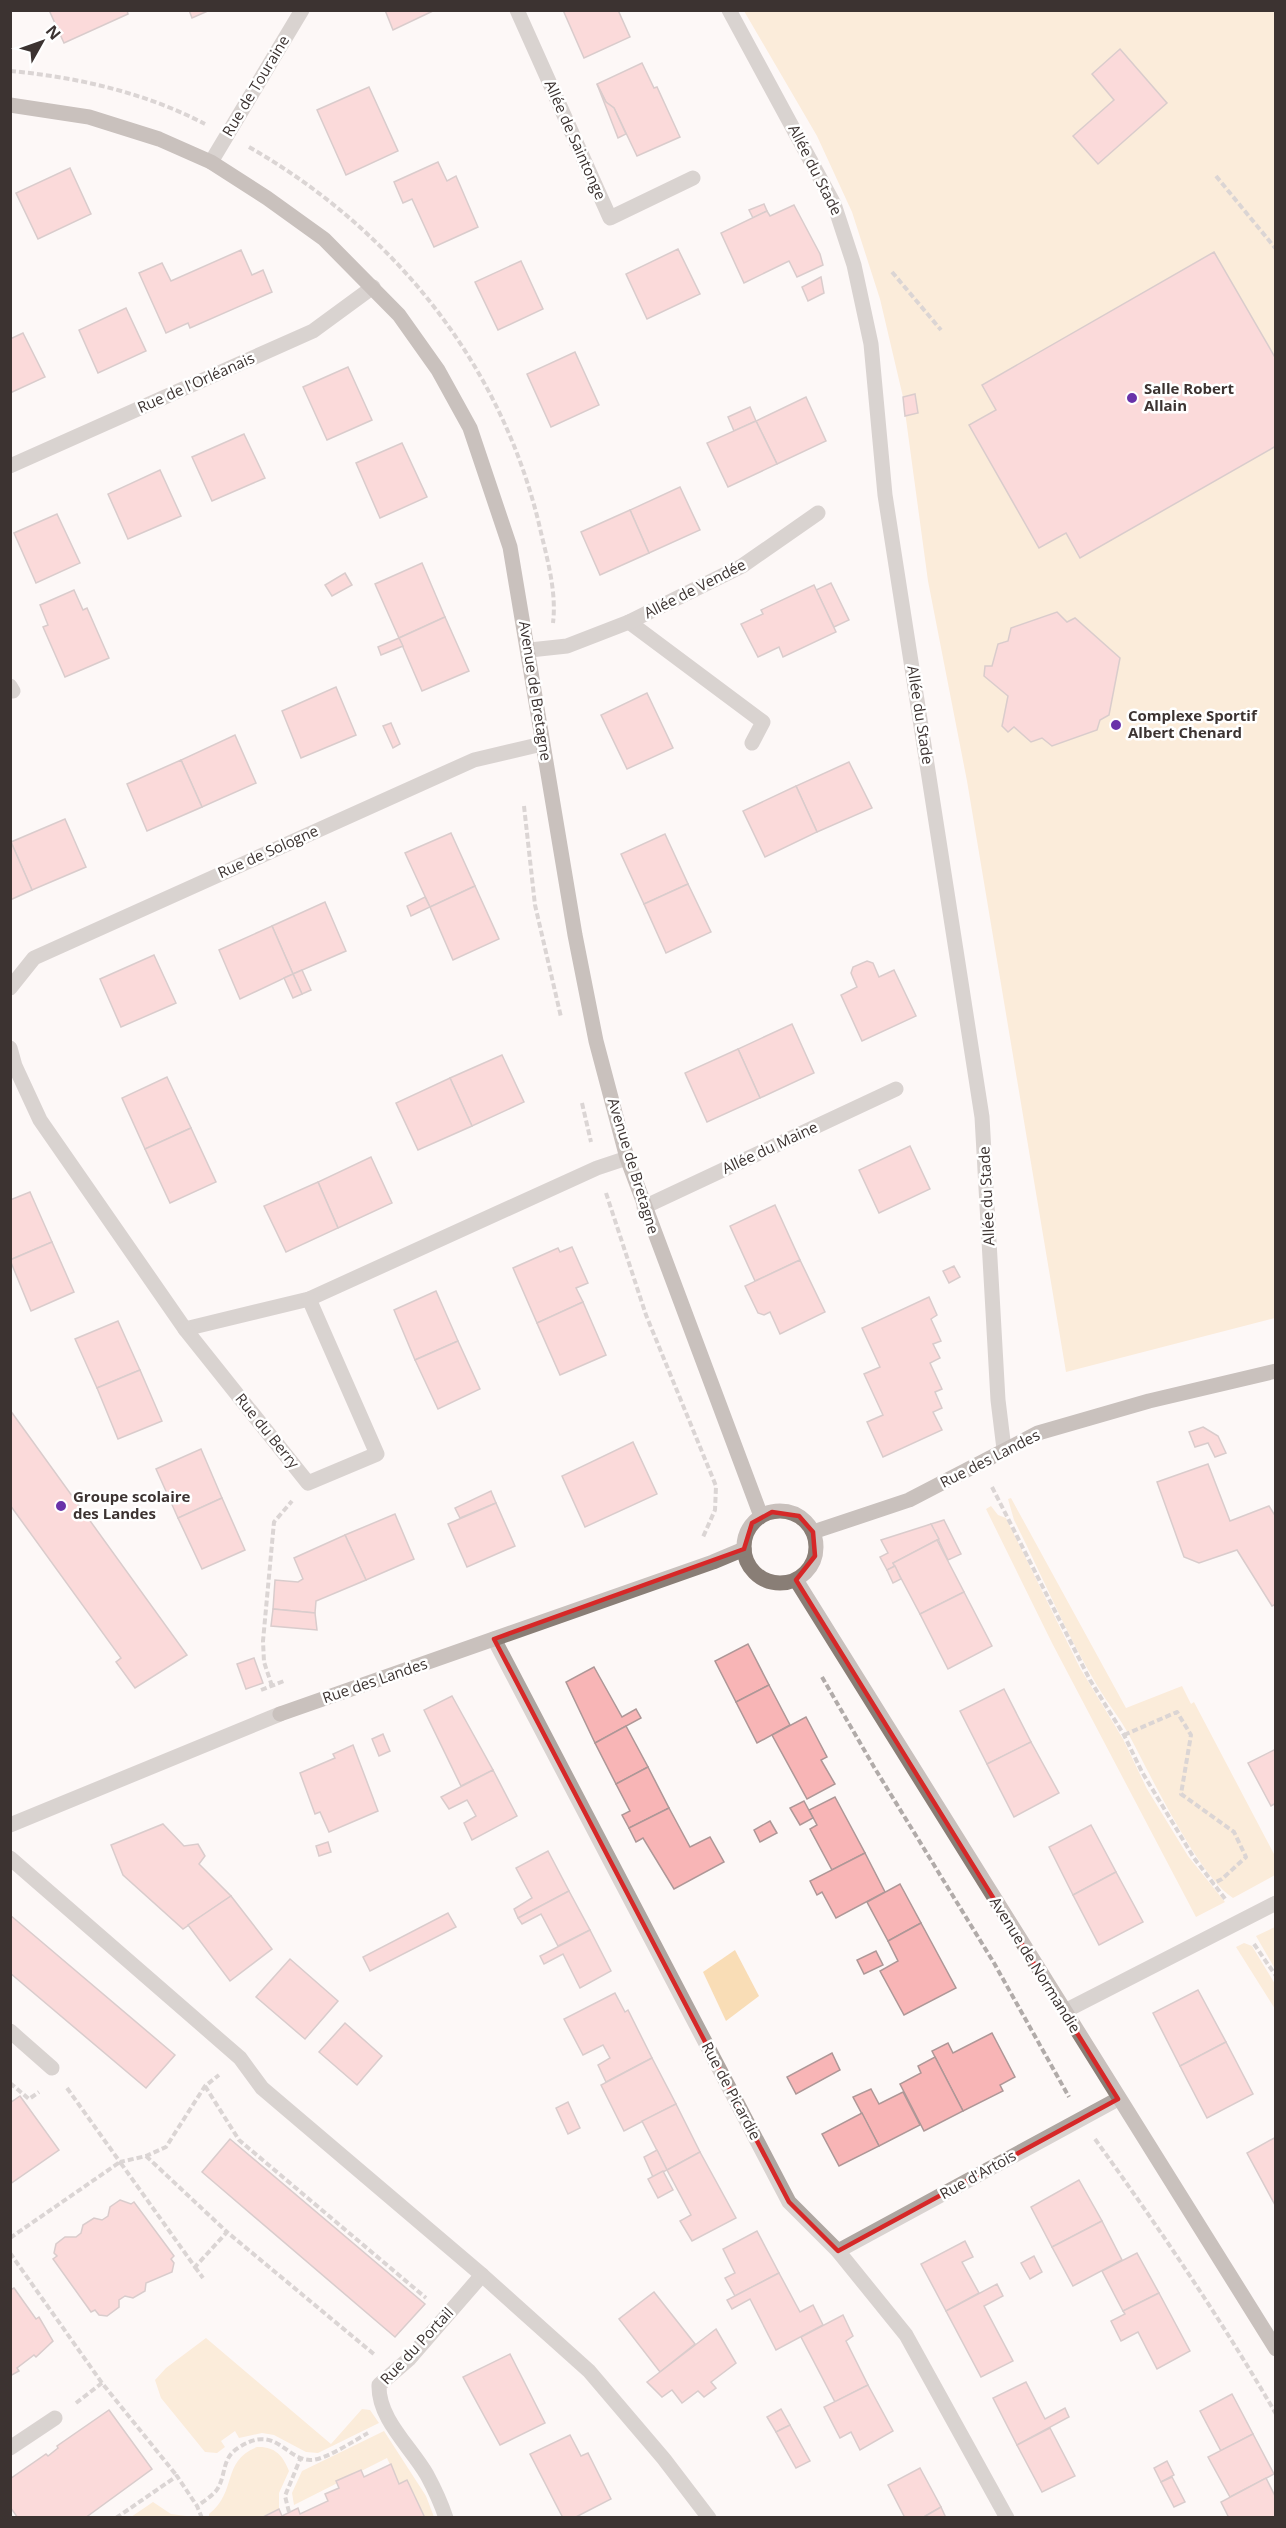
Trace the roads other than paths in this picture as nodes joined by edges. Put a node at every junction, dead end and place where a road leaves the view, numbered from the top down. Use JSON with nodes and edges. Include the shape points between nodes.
{"nodes":[{"id":1,"x":302,"y":10,"type":"edge"},
{"id":2,"x":517,"y":10,"type":"edge"},
{"id":3,"x":729,"y":10,"type":"edge"},
{"id":4,"x":10,"y":105,"type":"edge"},
{"id":5,"x":211,"y":162,"type":"junction"},
{"id":6,"x":693,"y":178,"type":"dead end"},
{"id":7,"x":373,"y":287,"type":"junction"},
{"id":8,"x":10,"y":466,"type":"edge"},
{"id":9,"x":818,"y":513,"type":"dead end"},
{"id":10,"x":629,"y":622,"type":"junction"},
{"id":11,"x":530,"y":650,"type":"junction"},
{"id":12,"x":542,"y":744,"type":"junction"},
{"id":13,"x":752,"y":744,"type":"dead end"},
{"id":14,"x":10,"y":988,"type":"edge"},
{"id":15,"x":10,"y":1048,"type":"edge"},
{"id":16,"x":896,"y":1089,"type":"dead end"},
{"id":17,"x":627,"y":1158,"type":"junction"},
{"id":18,"x":644,"y":1207,"type":"junction"},
{"id":19,"x":309,"y":1299,"type":"junction"},
{"id":20,"x":185,"y":1329,"type":"junction"},
{"id":21,"x":1275,"y":1371,"type":"edge"},
{"id":22,"x":1004,"y":1449,"type":"junction"},
{"id":23,"x":761,"y":1516,"type":"junction"},
{"id":24,"x":813,"y":1532,"type":"junction"},
{"id":25,"x":744,"y":1549,"type":"junction"},
{"id":26,"x":796,"y":1580,"type":"junction"},
{"id":27,"x":494,"y":1639,"type":"junction"},
{"id":28,"x":10,"y":1825,"type":"edge"},
{"id":29,"x":10,"y":1858,"type":"edge"},
{"id":30,"x":1275,"y":1903,"type":"edge"},
{"id":31,"x":1065,"y":2012,"type":"junction"},
{"id":32,"x":10,"y":2031,"type":"edge"},
{"id":33,"x":52,"y":2068,"type":"road end"},
{"id":34,"x":1118,"y":2099,"type":"junction"},
{"id":35,"x":838,"y":2251,"type":"junction"},
{"id":36,"x":482,"y":2275,"type":"junction"},
{"id":37,"x":1275,"y":2349,"type":"edge"},
{"id":38,"x":55,"y":2418,"type":"road end"},
{"id":39,"x":10,"y":2448,"type":"edge"},
{"id":40,"x":446,"y":2517,"type":"edge"},
{"id":41,"x":709,"y":2517,"type":"edge"},
{"id":42,"x":1007,"y":2517,"type":"edge"}],
"edges":[{"from":1,"to":5,"type":"street","name":"Rue de Touraine"},
{"from":2,"to":6,"type":"street","name":"Allée de Saintonge","via":[[610,218]]},
{"from":3,"to":22,"type":"street","name":"Allée du Stade","via":[[834,204],[854,265],[871,344],[885,495],[982,1117]]},
{"from":4,"to":5,"type":"street","name":"Avenue de Bretagne","via":[[89,117],[159,139]]},
{"from":5,"to":7,"type":"street","name":"Avenue de Bretagne","via":[[324,239]]},
{"from":7,"to":8,"type":"street","name":"Rue de l'Orléanais","via":[[313,331]]},
{"from":7,"to":11,"type":"street","name":"Avenue de Bretagne","via":[[423,346],[470,428],[510,547]]},
{"from":9,"to":10,"type":"street","name":"Allée de Vendée","via":[[742,566]]},
{"from":10,"to":11,"type":"street","name":"Allée de Vendée","via":[[567,646]]},
{"from":10,"to":13,"type":"street","name":"Allée de Vendée","via":[[763,722]]},
{"from":11,"to":12,"type":"street","name":"Avenue de Bretagne"},
{"from":12,"to":14,"type":"street","name":"Rue de Sologne","via":[[474,760],[34,958]]},
{"from":12,"to":17,"type":"street","name":"Avenue de Bretagne","via":[[596,1041]]},
{"from":15,"to":20,"type":"street","name":"Rue du Berry","via":[[40,1120]]},
{"from":16,"to":18,"type":"street","name":"Allée du Maine"},
{"from":17,"to":18,"type":"street","name":"Avenue de Bretagne"},
{"from":17,"to":19,"type":"street","via":[[597,1168]]},
{"from":18,"to":23,"type":"street","name":"Avenue de Bretagne"},
{"from":19,"to":20,"type":"street"},
{"from":19,"to":20,"type":"street","name":"Rue du Berry","via":[[377,1454],[308,1483]]},
{"from":21,"to":22,"type":"street","name":"Rue des Landes","via":[[1081,1418]]},
{"from":22,"to":24,"type":"street","name":"Rue des Landes","via":[[909,1500]]},
{"from":23,"to":24,"type":"street","via":[[787,1512],[799,1516]]},
{"from":23,"to":25,"type":"street","via":[[746,1534]]},
{"from":24,"to":26,"type":"street","via":[[816,1544],[812,1565]]},
{"from":25,"to":26,"type":"street","via":[[746,1562],[759,1577],[784,1583]]},
{"from":25,"to":27,"type":"street","name":"Rue des Landes"},
{"from":26,"to":31,"type":"street","name":"Avenue de Normandie"},
{"from":27,"to":28,"type":"street","name":"Rue des Landes","via":[[280,1714]]},
{"from":27,"to":35,"type":"street","name":"Rue de Picardie","via":[[789,2202]]},
{"from":29,"to":36,"type":"street","via":[[240,2058],[262,2088]]},
{"from":30,"to":31,"type":"street"},
{"from":31,"to":34,"type":"street","name":"Avenue de Normandie"},
{"from":32,"to":33,"type":"street"},
{"from":34,"to":35,"type":"street","name":"Rue d'Artois"},
{"from":34,"to":37,"type":"street","name":"Avenue de Normandie"},
{"from":35,"to":42,"type":"street","name":"Rue de Picardie","via":[[906,2335]]},
{"from":36,"to":40,"type":"street","name":"Rue du Portail","via":[[409,2359],[379,2385],[390,2422],[427,2475]]},
{"from":36,"to":41,"type":"street","via":[[589,2371]]},
{"from":38,"to":39,"type":"street"}]}
